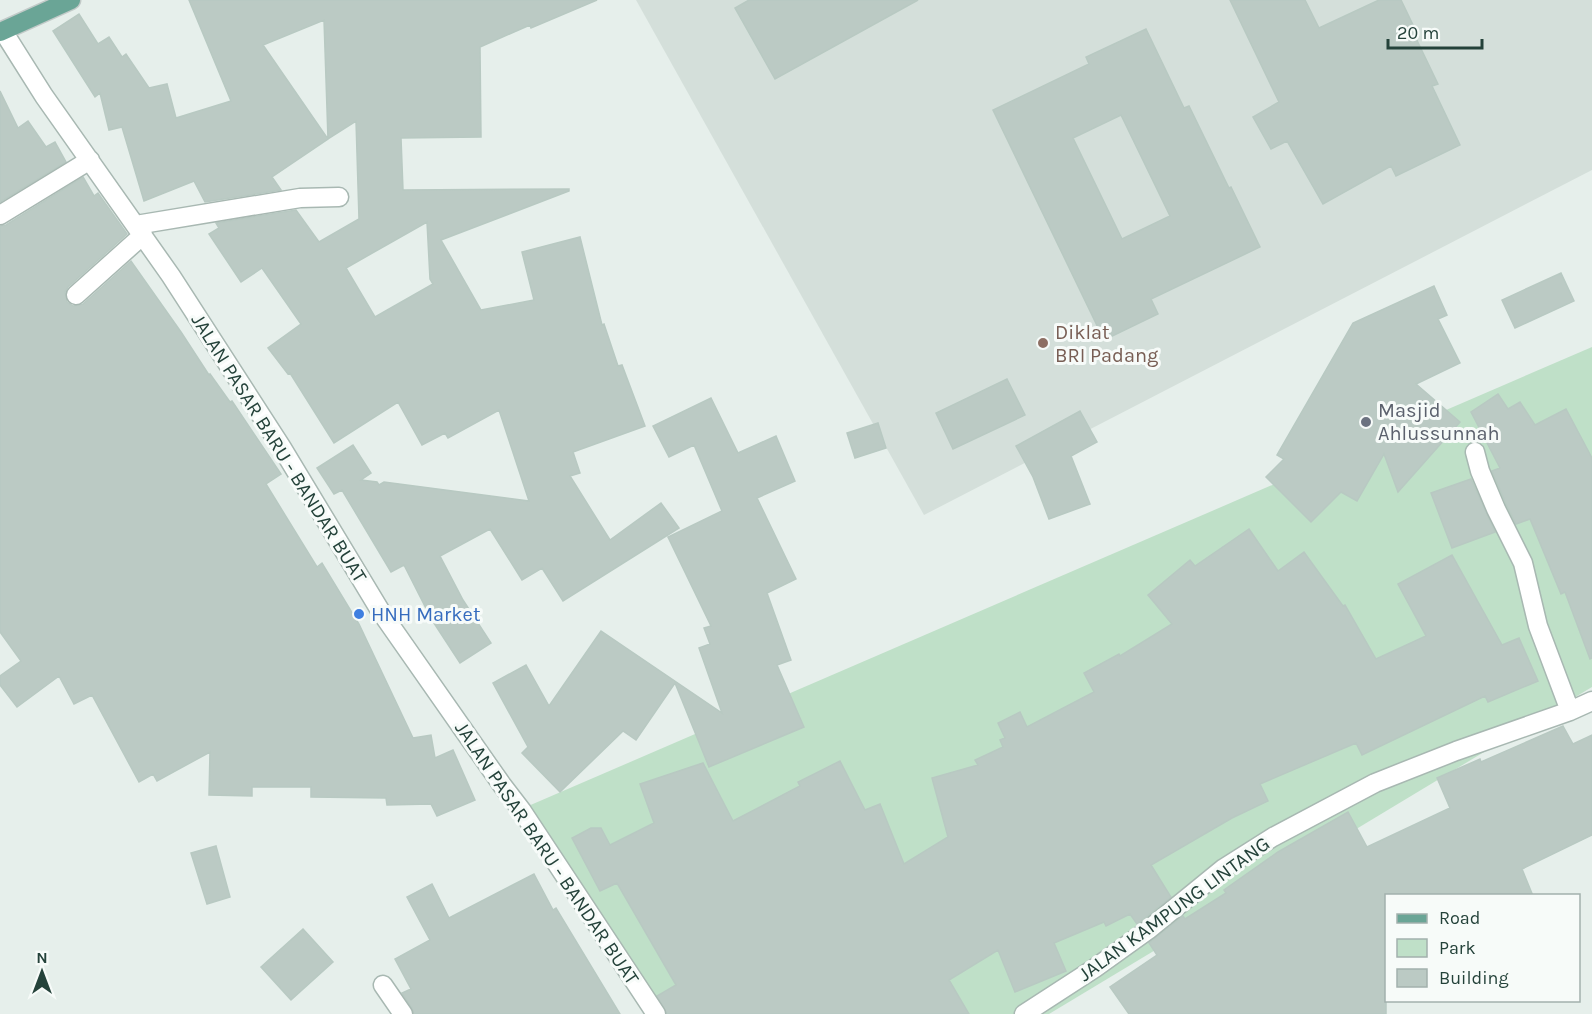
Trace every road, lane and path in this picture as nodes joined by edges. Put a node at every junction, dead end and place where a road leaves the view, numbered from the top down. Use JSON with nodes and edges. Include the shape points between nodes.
{"nodes":[{"id":1,"x":72,"y":0,"type":"edge"},
{"id":2,"x":2,"y":31,"type":"edge"},
{"id":3,"x":90,"y":160,"type":"junction"},
{"id":4,"x":339,"y":196,"type":"dead end"},
{"id":5,"x":0,"y":215,"type":"edge"},
{"id":6,"x":140,"y":230,"type":"junction"},
{"id":7,"x":76,"y":295,"type":"dead end"},
{"id":8,"x":1475,"y":452,"type":"dead end"},
{"id":9,"x":1592,"y":701,"type":"edge"},
{"id":10,"x":1570,"y":711,"type":"junction"},
{"id":11,"x":383,"y":985,"type":"dead end"},
{"id":12,"x":403,"y":1014,"type":"edge"},
{"id":13,"x":656,"y":1014,"type":"edge"},
{"id":14,"x":1024,"y":1014,"type":"edge"}],
"edges":[{"from":1,"to":2,"type":"main road"},
{"from":2,"to":3,"type":"street","name":"JALAN PASAR BARU - BANDAR BUAT"},
{"from":3,"to":5,"type":"street"},
{"from":3,"to":6,"type":"street","name":"JALAN PASAR BARU - BANDAR BUAT"},
{"from":4,"to":6,"type":"street","via":[[300,198]]},
{"from":6,"to":7,"type":"street"},
{"from":6,"to":13,"type":"street","name":"JALAN PASAR BARU - BANDAR BUAT","via":[[282,448],[381,612],[522,811]]},
{"from":8,"to":10,"type":"street","via":[[1496,509],[1523,563],[1538,626]]},
{"from":9,"to":10,"type":"street","name":"JALAN KAMPUNG LINTANG"},
{"from":10,"to":14,"type":"street","name":"JALAN KAMPUNG LINTANG","via":[[1375,783],[1283,831],[1224,868],[1148,930]]},
{"from":11,"to":12,"type":"street"}]}
